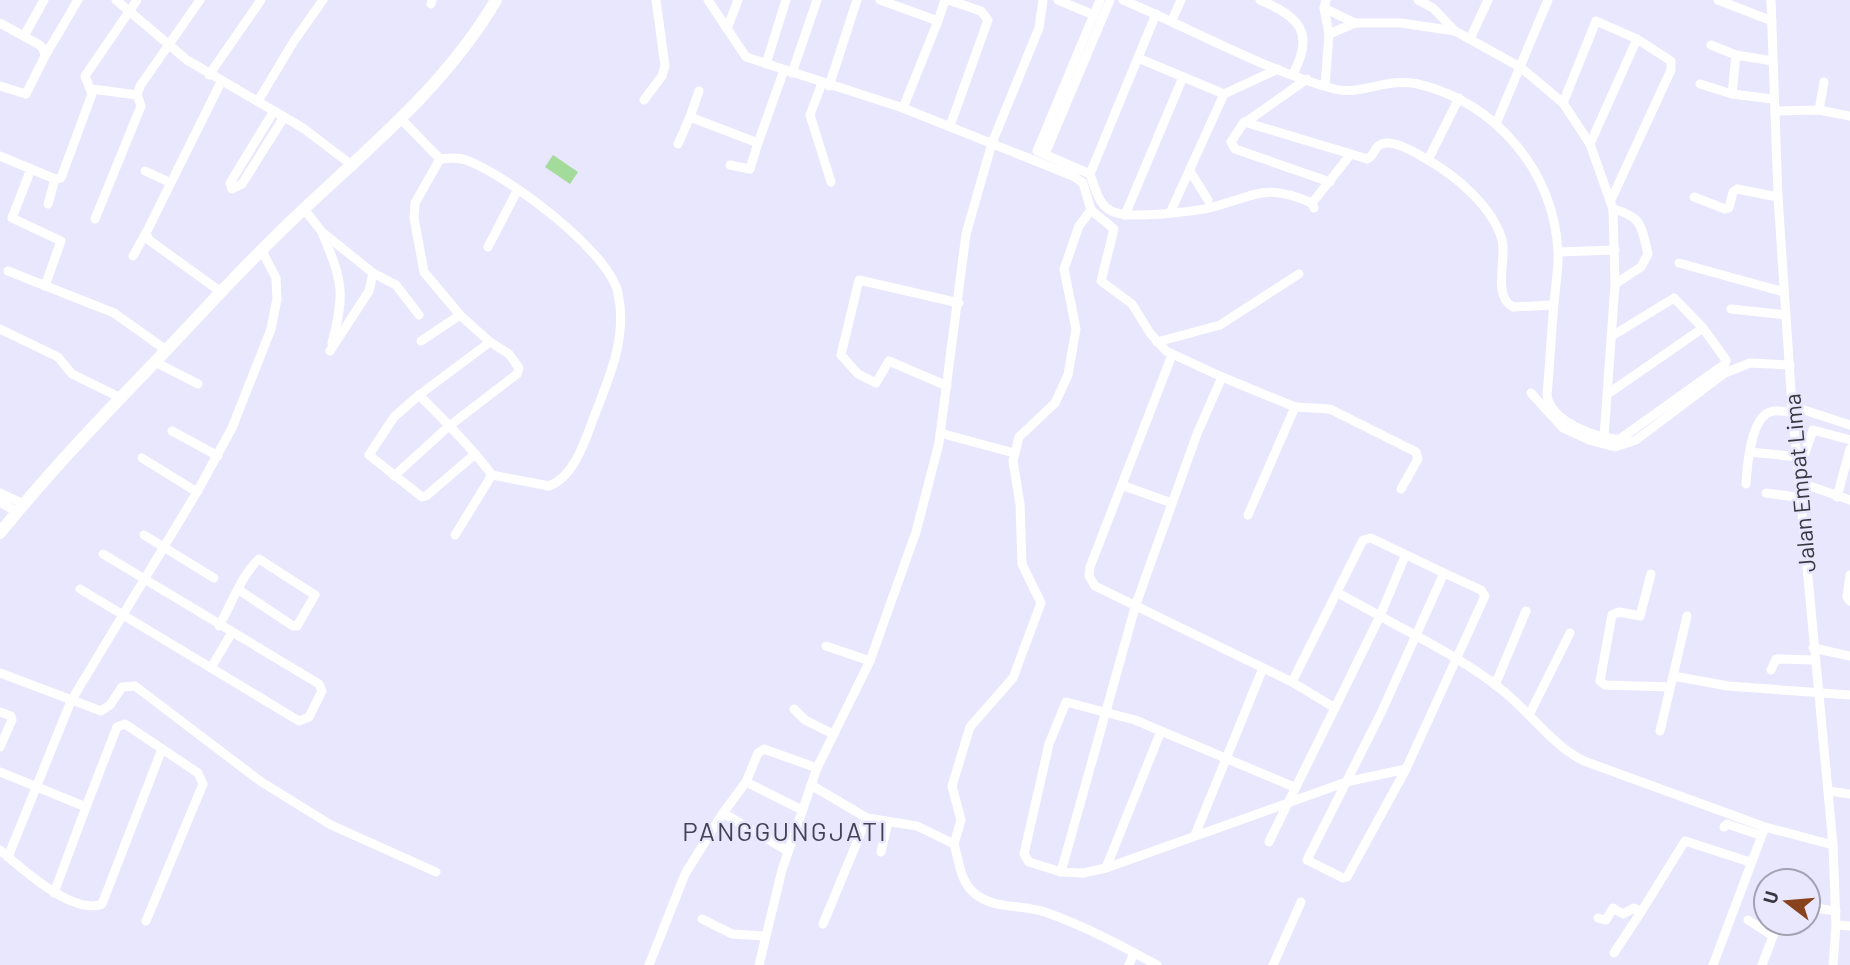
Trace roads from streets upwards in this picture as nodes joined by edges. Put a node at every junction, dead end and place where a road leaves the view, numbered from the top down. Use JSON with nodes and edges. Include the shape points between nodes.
{"nodes":[{"id":1,"x":44,"y":0,"type":"edge"},
{"id":2,"x":78,"y":0,"type":"edge"},
{"id":3,"x":116,"y":0,"type":"edge"},
{"id":4,"x":137,"y":0,"type":"edge"},
{"id":5,"x":200,"y":0,"type":"edge"},
{"id":6,"x":261,"y":0,"type":"edge"},
{"id":7,"x":323,"y":0,"type":"edge"},
{"id":8,"x":496,"y":0,"type":"edge"},
{"id":9,"x":656,"y":0,"type":"edge"},
{"id":10,"x":708,"y":0,"type":"edge"},
{"id":11,"x":738,"y":0,"type":"edge"},
{"id":12,"x":786,"y":0,"type":"edge"},
{"id":13,"x":817,"y":0,"type":"edge"},
{"id":14,"x":857,"y":0,"type":"edge"},
{"id":15,"x":880,"y":0,"type":"edge"},
{"id":16,"x":946,"y":0,"type":"edge"},
{"id":17,"x":1043,"y":0,"type":"edge"},
{"id":18,"x":1059,"y":0,"type":"edge"},
{"id":19,"x":1100,"y":0,"type":"edge"},
{"id":20,"x":1110,"y":0,"type":"edge"},
{"id":21,"x":1123,"y":0,"type":"edge"},
{"id":22,"x":1181,"y":0,"type":"edge"},
{"id":23,"x":1260,"y":0,"type":"edge"},
{"id":24,"x":1418,"y":0,"type":"edge"},
{"id":25,"x":1489,"y":0,"type":"edge"},
{"id":26,"x":1548,"y":0,"type":"edge"},
{"id":27,"x":1718,"y":0,"type":"edge"},
{"id":28,"x":1770,"y":0,"type":"edge"},
{"id":29,"x":1325,"y":4,"type":"edge"},
{"id":30,"x":1433,"y":8,"type":"junction"},
{"id":31,"x":130,"y":11,"type":"junction"},
{"id":32,"x":1156,"y":14,"type":"junction"},
{"id":33,"x":1094,"y":15,"type":"junction"},
{"id":34,"x":1172,"y":20,"type":"junction"},
{"id":35,"x":938,"y":21,"type":"junction"},
{"id":36,"x":1772,"y":21,"type":"junction"},
{"id":37,"x":0,"y":23,"type":"edge"},
{"id":38,"x":1355,"y":23,"type":"junction"},
{"id":39,"x":1427,"y":26,"type":"junction"},
{"id":40,"x":727,"y":29,"type":"junction"},
{"id":41,"x":1455,"y":31,"type":"junction"},
{"id":42,"x":1329,"y":34,"type":"junction"},
{"id":43,"x":24,"y":36,"type":"junction"},
{"id":44,"x":1470,"y":39,"type":"junction"},
{"id":45,"x":1636,"y":39,"type":"junction"},
{"id":46,"x":169,"y":43,"type":"junction"},
{"id":47,"x":1711,"y":45,"type":"dead end"},
{"id":48,"x":1736,"y":55,"type":"junction"},
{"id":49,"x":45,"y":56,"type":"junction"},
{"id":50,"x":1138,"y":58,"type":"junction"},
{"id":51,"x":1773,"y":61,"type":"junction"},
{"id":52,"x":766,"y":64,"type":"junction"},
{"id":53,"x":1520,"y":67,"type":"junction"},
{"id":54,"x":1278,"y":69,"type":"junction"},
{"id":55,"x":788,"y":72,"type":"junction"},
{"id":56,"x":1293,"y":74,"type":"junction"},
{"id":57,"x":209,"y":75,"type":"junction"},
{"id":58,"x":1183,"y":77,"type":"junction"},
{"id":59,"x":1307,"y":79,"type":"junction"},
{"id":60,"x":221,"y":82,"type":"junction"},
{"id":61,"x":1824,"y":82,"type":"dead end"},
{"id":62,"x":1700,"y":84,"type":"dead end"},
{"id":63,"x":825,"y":85,"type":"junction"},
{"id":64,"x":0,"y":86,"type":"edge"},
{"id":65,"x":1325,"y":86,"type":"junction"},
{"id":66,"x":92,"y":89,"type":"junction"},
{"id":67,"x":699,"y":91,"type":"dead end"},
{"id":68,"x":1224,"y":94,"type":"junction"},
{"id":69,"x":1732,"y":94,"type":"junction"},
{"id":70,"x":137,"y":95,"type":"junction"},
{"id":71,"x":1459,"y":98,"type":"junction"},
{"id":72,"x":1773,"y":99,"type":"junction"},
{"id":73,"x":644,"y":100,"type":"dead end"},
{"id":74,"x":258,"y":101,"type":"junction"},
{"id":75,"x":1563,"y":103,"type":"junction"},
{"id":76,"x":903,"y":108,"type":"junction"},
{"id":77,"x":1819,"y":110,"type":"junction"},
{"id":78,"x":274,"y":111,"type":"junction"},
{"id":79,"x":1774,"y":111,"type":"junction"},
{"id":80,"x":1850,"y":116,"type":"edge"},
{"id":81,"x":284,"y":117,"type":"junction"},
{"id":82,"x":690,"y":117,"type":"junction"},
{"id":83,"x":402,"y":120,"type":"junction"},
{"id":84,"x":1246,"y":122,"type":"junction"},
{"id":85,"x":1496,"y":124,"type":"junction"},
{"id":86,"x":950,"y":126,"type":"junction"},
{"id":87,"x":270,"y":128,"type":"junction"},
{"id":88,"x":758,"y":143,"type":"junction"},
{"id":89,"x":992,"y":143,"type":"junction"},
{"id":90,"x":678,"y":144,"type":"dead end"},
{"id":91,"x":1590,"y":144,"type":"junction"},
{"id":92,"x":1041,"y":153,"type":"junction"},
{"id":93,"x":1350,"y":154,"type":"junction"},
{"id":94,"x":0,"y":156,"type":"edge"},
{"id":95,"x":440,"y":159,"type":"junction"},
{"id":96,"x":1428,"y":160,"type":"junction"},
{"id":97,"x":730,"y":165,"type":"dead end"},
{"id":98,"x":353,"y":166,"type":"junction"},
{"id":99,"x":31,"y":169,"type":"junction"},
{"id":100,"x":1190,"y":170,"type":"junction"},
{"id":101,"x":145,"y":171,"type":"dead end"},
{"id":102,"x":1090,"y":174,"type":"junction"},
{"id":103,"x":55,"y":179,"type":"junction"},
{"id":104,"x":1330,"y":181,"type":"junction"},
{"id":105,"x":169,"y":182,"type":"junction"},
{"id":106,"x":831,"y":183,"type":"dead end"},
{"id":107,"x":517,"y":191,"type":"junction"},
{"id":108,"x":1694,"y":197,"type":"dead end"},
{"id":109,"x":1779,"y":197,"type":"junction"},
{"id":110,"x":1208,"y":200,"type":"dead end"},
{"id":111,"x":48,"y":204,"type":"dead end"},
{"id":112,"x":1612,"y":205,"type":"junction"},
{"id":113,"x":304,"y":209,"type":"junction"},
{"id":114,"x":1091,"y":210,"type":"junction"},
{"id":115,"x":1170,"y":214,"type":"junction"},
{"id":116,"x":1125,"y":215,"type":"junction"},
{"id":117,"x":95,"y":219,"type":"dead end"},
{"id":118,"x":322,"y":232,"type":"junction"},
{"id":119,"x":146,"y":233,"type":"junction"},
{"id":120,"x":488,"y":247,"type":"dead end"},
{"id":121,"x":1615,"y":250,"type":"junction"},
{"id":122,"x":261,"y":251,"type":"junction"},
{"id":123,"x":1558,"y":252,"type":"junction"},
{"id":124,"x":132,"y":256,"type":"dead end"},
{"id":125,"x":1679,"y":263,"type":"dead end"},
{"id":126,"x":8,"y":271,"type":"dead end"},
{"id":127,"x":373,"y":273,"type":"junction"},
{"id":128,"x":1299,"y":274,"type":"dead end"},
{"id":129,"x":1615,"y":284,"type":"junction"},
{"id":130,"x":45,"y":286,"type":"junction"},
{"id":131,"x":221,"y":292,"type":"junction"},
{"id":132,"x":1784,"y":292,"type":"junction"},
{"id":133,"x":959,"y":303,"type":"junction"},
{"id":134,"x":1553,"y":306,"type":"junction"},
{"id":135,"x":1731,"y":309,"type":"dead end"},
{"id":136,"x":419,"y":315,"type":"dead end"},
{"id":137,"x":460,"y":315,"type":"junction"},
{"id":138,"x":1786,"y":315,"type":"junction"},
{"id":139,"x":1703,"y":328,"type":"junction"},
{"id":140,"x":0,"y":329,"type":"edge"},
{"id":141,"x":1612,"y":336,"type":"junction"},
{"id":142,"x":421,"y":341,"type":"dead end"},
{"id":143,"x":490,"y":342,"type":"junction"},
{"id":144,"x":1157,"y":342,"type":"junction"},
{"id":145,"x":166,"y":350,"type":"junction"},
{"id":146,"x":1172,"y":355,"type":"junction"},
{"id":147,"x":155,"y":362,"type":"junction"},
{"id":148,"x":1790,"y":365,"type":"junction"},
{"id":149,"x":1222,"y":377,"type":"junction"},
{"id":150,"x":198,"y":384,"type":"dead end"},
{"id":151,"x":947,"y":386,"type":"junction"},
{"id":152,"x":1531,"y":393,"type":"dead end"},
{"id":153,"x":1609,"y":393,"type":"junction"},
{"id":154,"x":419,"y":395,"type":"junction"},
{"id":155,"x":119,"y":397,"type":"junction"},
{"id":156,"x":1295,"y":407,"type":"junction"},
{"id":157,"x":1792,"y":410,"type":"junction"},
{"id":158,"x":1850,"y":425,"type":"edge"},
{"id":159,"x":447,"y":427,"type":"junction"},
{"id":160,"x":172,"y":431,"type":"dead end"},
{"id":161,"x":940,"y":433,"type":"junction"},
{"id":162,"x":1604,"y":438,"type":"junction"},
{"id":163,"x":1850,"y":440,"type":"edge"},
{"id":164,"x":1850,"y":449,"type":"edge"},
{"id":165,"x":1750,"y":452,"type":"junction"},
{"id":166,"x":1014,"y":453,"type":"junction"},
{"id":167,"x":474,"y":455,"type":"junction"},
{"id":168,"x":218,"y":456,"type":"junction"},
{"id":169,"x":142,"y":458,"type":"dead end"},
{"id":170,"x":1799,"y":461,"type":"junction"},
{"id":171,"x":492,"y":475,"type":"junction"},
{"id":172,"x":394,"y":476,"type":"junction"},
{"id":173,"x":1801,"y":483,"type":"junction"},
{"id":174,"x":1746,"y":484,"type":"dead end"},
{"id":175,"x":1124,"y":486,"type":"junction"},
{"id":176,"x":1401,"y":489,"type":"dead end"},
{"id":177,"x":197,"y":492,"type":"junction"},
{"id":178,"x":1766,"y":494,"type":"dead end"},
{"id":179,"x":1837,"y":497,"type":"junction"},
{"id":180,"x":1802,"y":498,"type":"junction"},
{"id":181,"x":1850,"y":500,"type":"edge"},
{"id":182,"x":3,"y":501,"type":"edge"},
{"id":183,"x":1172,"y":503,"type":"junction"},
{"id":184,"x":20,"y":508,"type":"junction"},
{"id":185,"x":1248,"y":515,"type":"dead end"},
{"id":186,"x":0,"y":533,"type":"edge"},
{"id":187,"x":144,"y":535,"type":"dead end"},
{"id":188,"x":455,"y":535,"type":"dead end"},
{"id":189,"x":164,"y":547,"type":"junction"},
{"id":190,"x":103,"y":554,"type":"dead end"},
{"id":191,"x":1405,"y":556,"type":"junction"},
{"id":192,"x":1444,"y":573,"type":"junction"},
{"id":193,"x":1651,"y":574,"type":"dead end"},
{"id":194,"x":1850,"y":575,"type":"edge"},
{"id":195,"x":214,"y":578,"type":"dead end"},
{"id":196,"x":144,"y":580,"type":"junction"},
{"id":197,"x":80,"y":589,"type":"dead end"},
{"id":198,"x":239,"y":590,"type":"junction"},
{"id":199,"x":1338,"y":593,"type":"junction"},
{"id":200,"x":1850,"y":601,"type":"edge"},
{"id":201,"x":1136,"y":604,"type":"junction"},
{"id":202,"x":1526,"y":611,"type":"dead end"},
{"id":203,"x":123,"y":614,"type":"junction"},
{"id":204,"x":1380,"y":616,"type":"junction"},
{"id":205,"x":1687,"y":616,"type":"dead end"},
{"id":206,"x":219,"y":626,"type":"junction"},
{"id":207,"x":1570,"y":633,"type":"dead end"},
{"id":208,"x":231,"y":634,"type":"junction"},
{"id":209,"x":1417,"y":637,"type":"junction"},
{"id":210,"x":826,"y":646,"type":"dead end"},
{"id":211,"x":1813,"y":648,"type":"junction"},
{"id":212,"x":1850,"y":656,"type":"edge"},
{"id":213,"x":1815,"y":660,"type":"junction"},
{"id":214,"x":870,"y":661,"type":"junction"},
{"id":215,"x":1457,"y":661,"type":"junction"},
{"id":216,"x":212,"y":666,"type":"junction"},
{"id":217,"x":1263,"y":668,"type":"junction"},
{"id":218,"x":1771,"y":670,"type":"dead end"},
{"id":219,"x":0,"y":673,"type":"edge"},
{"id":220,"x":1673,"y":676,"type":"junction"},
{"id":221,"x":1292,"y":682,"type":"junction"},
{"id":222,"x":1496,"y":685,"type":"junction"},
{"id":223,"x":1670,"y":687,"type":"junction"},
{"id":224,"x":1819,"y":695,"type":"junction"},
{"id":225,"x":1850,"y":695,"type":"edge"},
{"id":226,"x":71,"y":701,"type":"junction"},
{"id":227,"x":1335,"y":708,"type":"junction"},
{"id":228,"x":794,"y":709,"type":"dead end"},
{"id":229,"x":1105,"y":711,"type":"junction"},
{"id":230,"x":0,"y":712,"type":"edge"},
{"id":231,"x":1530,"y":713,"type":"junction"},
{"id":232,"x":1161,"y":731,"type":"junction"},
{"id":233,"x":1660,"y":731,"type":"dead end"},
{"id":234,"x":833,"y":734,"type":"junction"},
{"id":235,"x":0,"y":747,"type":"edge"},
{"id":236,"x":163,"y":749,"type":"junction"},
{"id":237,"x":1225,"y":758,"type":"junction"},
{"id":238,"x":817,"y":768,"type":"junction"},
{"id":239,"x":1406,"y":769,"type":"junction"},
{"id":240,"x":0,"y":772,"type":"edge"},
{"id":241,"x":746,"y":782,"type":"junction"},
{"id":242,"x":1346,"y":782,"type":"junction"},
{"id":243,"x":811,"y":785,"type":"junction"},
{"id":244,"x":1294,"y":788,"type":"junction"},
{"id":245,"x":37,"y":789,"type":"junction"},
{"id":246,"x":1828,"y":792,"type":"junction"},
{"id":247,"x":1850,"y":794,"type":"edge"},
{"id":248,"x":1288,"y":803,"type":"junction"},
{"id":249,"x":86,"y":807,"type":"junction"},
{"id":250,"x":802,"y":810,"type":"junction"},
{"id":251,"x":723,"y":813,"type":"junction"},
{"id":252,"x":867,"y":818,"type":"junction"},
{"id":253,"x":888,"y":822,"type":"junction"},
{"id":254,"x":1724,"y":827,"type":"dead end"},
{"id":255,"x":1762,"y":831,"type":"junction"},
{"id":256,"x":1195,"y":835,"type":"junction"},
{"id":257,"x":1269,"y":842,"type":"dead end"},
{"id":258,"x":954,"y":844,"type":"junction"},
{"id":259,"x":1833,"y":845,"type":"junction"},
{"id":260,"x":788,"y":851,"type":"junction"},
{"id":261,"x":881,"y":852,"type":"dead end"},
{"id":262,"x":4,"y":853,"type":"edge"},
{"id":263,"x":1750,"y":862,"type":"junction"},
{"id":264,"x":1106,"y":868,"type":"junction"},
{"id":265,"x":436,"y":872,"type":"dead end"},
{"id":266,"x":1061,"y":872,"type":"junction"},
{"id":267,"x":54,"y":893,"type":"junction"},
{"id":268,"x":1301,"y":902,"type":"dead end"},
{"id":269,"x":1822,"y":909,"type":"edge"},
{"id":270,"x":1836,"y":911,"type":"junction"},
{"id":271,"x":1641,"y":912,"type":"junction"},
{"id":272,"x":1598,"y":918,"type":"dead end"},
{"id":273,"x":702,"y":919,"type":"dead end"},
{"id":274,"x":146,"y":920,"type":"dead end"},
{"id":275,"x":1748,"y":920,"type":"dead end"},
{"id":276,"x":1752,"y":923,"type":"edge"},
{"id":277,"x":823,"y":924,"type":"dead end"},
{"id":278,"x":1836,"y":925,"type":"junction"},
{"id":279,"x":1850,"y":926,"type":"edge"},
{"id":280,"x":765,"y":936,"type":"junction"},
{"id":281,"x":1773,"y":937,"type":"edge"},
{"id":282,"x":1134,"y":953,"type":"junction"},
{"id":283,"x":1614,"y":953,"type":"dead end"},
{"id":284,"x":649,"y":965,"type":"edge"},
{"id":285,"x":759,"y":965,"type":"edge"},
{"id":286,"x":1129,"y":965,"type":"edge"},
{"id":287,"x":1157,"y":965,"type":"edge"},
{"id":288,"x":1273,"y":965,"type":"edge"},
{"id":289,"x":1713,"y":965,"type":"edge"},
{"id":290,"x":1762,"y":965,"type":"edge"},
{"id":291,"x":1833,"y":965,"type":"edge"}],
"edges":[{"from":1,"to":43,"type":"street"},
{"from":2,"to":49,"type":"street"},
{"from":3,"to":31,"type":"street"},
{"from":4,"to":31,"type":"street"},
{"from":5,"to":46,"type":"street"},
{"from":6,"to":57,"type":"street"},
{"from":7,"to":74,"type":"street"},
{"from":8,"to":83,"type":"street","via":[[461,53]]},
{"from":9,"to":73,"type":"street","via":[[665,66]]},
{"from":10,"to":40,"type":"street"},
{"from":11,"to":40,"type":"street"},
{"from":12,"to":52,"type":"street"},
{"from":13,"to":55,"type":"street"},
{"from":14,"to":63,"type":"street"},
{"from":15,"to":35,"type":"street"},
{"from":16,"to":35,"type":"street"},
{"from":16,"to":86,"type":"street","via":[[981,11],[988,20]]},
{"from":17,"to":89,"type":"street","via":[[1032,48]]},
{"from":18,"to":33,"type":"street"},
{"from":19,"to":33,"type":"street"},
{"from":20,"to":92,"type":"street"},
{"from":21,"to":32,"type":"street"},
{"from":22,"to":34,"type":"street"},
{"from":23,"to":56,"type":"street","via":[[1290,14],[1299,27],[1304,48]]},
{"from":24,"to":30,"type":"street"},
{"from":25,"to":44,"type":"street"},
{"from":26,"to":53,"type":"street"},
{"from":27,"to":36,"type":"street"},
{"from":28,"to":36,"type":"street","name":"Jalan Empat Lima"},
{"from":29,"to":38,"type":"street"},
{"from":29,"to":42,"type":"street"},
{"from":30,"to":39,"type":"street"},
{"from":30,"to":41,"type":"street"},
{"from":31,"to":46,"type":"street"},
{"from":31,"to":66,"type":"street","via":[[85,76]]},
{"from":32,"to":34,"type":"street"},
{"from":32,"to":50,"type":"street"},
{"from":33,"to":92,"type":"street"},
{"from":34,"to":54,"type":"street"},
{"from":35,"to":76,"type":"street"},
{"from":36,"to":51,"type":"street","name":"Jalan Empat Lima"},
{"from":37,"to":43,"type":"street"},
{"from":38,"to":39,"type":"street"},
{"from":38,"to":42,"type":"street"},
{"from":39,"to":41,"type":"street"},
{"from":40,"to":52,"type":"street","via":[[742,54]]},
{"from":41,"to":44,"type":"street"},
{"from":42,"to":65,"type":"street"},
{"from":43,"to":49,"type":"street","via":[[43,48]]},
{"from":44,"to":53,"type":"street"},
{"from":45,"to":75,"type":"street","via":[[1596,21]]},
{"from":45,"to":91,"type":"street"},
{"from":45,"to":112,"type":"street","via":[[1669,57],[1671,70]]},
{"from":46,"to":57,"type":"street"},
{"from":46,"to":70,"type":"street"},
{"from":47,"to":48,"type":"street"},
{"from":48,"to":51,"type":"street"},
{"from":48,"to":69,"type":"street"},
{"from":49,"to":64,"type":"street","via":[[26,94]]},
{"from":50,"to":58,"type":"street"},
{"from":50,"to":102,"type":"street"},
{"from":51,"to":72,"type":"street","name":"Jalan Empat Lima"},
{"from":52,"to":55,"type":"street"},
{"from":53,"to":75,"type":"street"},
{"from":53,"to":85,"type":"street"},
{"from":54,"to":56,"type":"street"},
{"from":54,"to":68,"type":"street"},
{"from":55,"to":63,"type":"street"},
{"from":55,"to":88,"type":"street"},
{"from":56,"to":59,"type":"street"},
{"from":57,"to":60,"type":"street"},
{"from":58,"to":68,"type":"street"},
{"from":58,"to":116,"type":"street"},
{"from":59,"to":65,"type":"street"},
{"from":59,"to":84,"type":"street"},
{"from":60,"to":74,"type":"street"},
{"from":60,"to":105,"type":"street"},
{"from":61,"to":77,"type":"street"},
{"from":62,"to":69,"type":"street"},
{"from":63,"to":76,"type":"street"},
{"from":63,"to":106,"type":"street","via":[[810,115]]},
{"from":65,"to":71,"type":"street","via":[[1346,90],[1400,82]]},
{"from":66,"to":70,"type":"street"},
{"from":66,"to":103,"type":"street","via":[[63,173]]},
{"from":67,"to":82,"type":"street"},
{"from":68,"to":100,"type":"street"},
{"from":69,"to":72,"type":"street"},
{"from":70,"to":117,"type":"street","via":[[141,106]]},
{"from":71,"to":85,"type":"street"},
{"from":71,"to":96,"type":"street"},
{"from":72,"to":79,"type":"street","name":"Jalan Empat Lima"},
{"from":74,"to":78,"type":"street"},
{"from":75,"to":91,"type":"street"},
{"from":76,"to":86,"type":"street"},
{"from":77,"to":79,"type":"street"},
{"from":77,"to":80,"type":"street"},
{"from":78,"to":81,"type":"street"},
{"from":78,"to":87,"type":"street"},
{"from":79,"to":109,"type":"street","name":"Jalan Empat Lima"},
{"from":81,"to":87,"type":"street"},
{"from":81,"to":98,"type":"street"},
{"from":82,"to":88,"type":"street"},
{"from":82,"to":90,"type":"street"},
{"from":83,"to":95,"type":"street"},
{"from":83,"to":98,"type":"street"},
{"from":84,"to":93,"type":"street"},
{"from":84,"to":104,"type":"street","via":[[1231,142],[1235,149]]},
{"from":85,"to":123,"type":"street","via":[[1539,178]]},
{"from":86,"to":89,"type":"street"},
{"from":87,"to":87,"type":"street","via":[[242,184],[232,189],[230,183]]},
{"from":88,"to":97,"type":"street","via":[[750,169]]},
{"from":89,"to":114,"type":"street","via":[[1078,179],[1086,188]]},
{"from":89,"to":133,"type":"street","via":[[966,234]]},
{"from":91,"to":112,"type":"street"},
{"from":92,"to":102,"type":"street"},
{"from":93,"to":96,"type":"street","via":[[1367,159],[1385,144]]},
{"from":93,"to":104,"type":"street"},
{"from":94,"to":99,"type":"street"},
{"from":95,"to":107,"type":"street","via":[[464,159]]},
{"from":95,"to":137,"type":"street","via":[[418,196],[414,218],[424,272]]},
{"from":96,"to":134,"type":"street","via":[[1468,188],[1497,229],[1508,304]]},
{"from":98,"to":113,"type":"street"},
{"from":99,"to":103,"type":"street"},
{"from":99,"to":130,"type":"street","via":[[12,218],[61,241]]},
{"from":100,"to":110,"type":"street"},
{"from":100,"to":115,"type":"street"},
{"from":101,"to":105,"type":"street"},
{"from":102,"to":116,"type":"street","via":[[1104,208]]},
{"from":103,"to":111,"type":"street"},
{"from":104,"to":115,"type":"street","via":[[1313,206],[1271,190],[1211,208]]},
{"from":105,"to":119,"type":"street"},
{"from":107,"to":120,"type":"street"},
{"from":107,"to":171,"type":"street","via":[[558,219],[605,264],[619,296],[620,339],[584,445],[558,482],[549,486]]},
{"from":108,"to":109,"type":"street","via":[[1725,209],[1737,189]]},
{"from":109,"to":132,"type":"street","name":"Jalan Empat Lima"},
{"from":112,"to":121,"type":"street"},
{"from":112,"to":129,"type":"street","via":[[1639,221],[1648,254],[1641,267]]},
{"from":113,"to":118,"type":"street"},
{"from":113,"to":122,"type":"street"},
{"from":114,"to":144,"type":"street","via":[[1114,229],[1101,281],[1132,304]]},
{"from":114,"to":166,"type":"street","via":[[1079,226],[1064,269],[1076,329],[1068,375],[1060,396],[1024,430]]},
{"from":115,"to":116,"type":"street"},
{"from":118,"to":127,"type":"street"},
{"from":118,"to":127,"type":"street","via":[[341,284],[342,305],[330,351],[369,291]]},
{"from":119,"to":124,"type":"street"},
{"from":119,"to":131,"type":"street","via":[[149,240]]},
{"from":121,"to":123,"type":"street"},
{"from":121,"to":129,"type":"street"},
{"from":122,"to":131,"type":"street"},
{"from":122,"to":168,"type":"street","via":[[276,278],[274,314]]},
{"from":123,"to":134,"type":"street"},
{"from":125,"to":132,"type":"street"},
{"from":126,"to":130,"type":"street"},
{"from":127,"to":136,"type":"street","via":[[396,285]]},
{"from":128,"to":144,"type":"street","via":[[1220,326]]},
{"from":129,"to":141,"type":"street"},
{"from":130,"to":145,"type":"street","via":[[114,313]]},
{"from":131,"to":145,"type":"street"},
{"from":132,"to":138,"type":"street","name":"Jalan Empat Lima"},
{"from":133,"to":151,"type":"street"},
{"from":133,"to":151,"type":"street","via":[[859,280],[841,355],[871,382],[878,383],[889,361]]},
{"from":134,"to":162,"type":"street","via":[[1547,400],[1566,419]]},
{"from":135,"to":138,"type":"street"},
{"from":137,"to":142,"type":"street"},
{"from":137,"to":143,"type":"street"},
{"from":138,"to":148,"type":"street","name":"Jalan Empat Lima"},
{"from":139,"to":141,"type":"street","via":[[1674,298]]},
{"from":139,"to":153,"type":"street"},
{"from":139,"to":162,"type":"street","via":[[1722,353],[1724,364],[1627,436]]},
{"from":140,"to":155,"type":"street","via":[[58,357],[72,374]]},
{"from":141,"to":153,"type":"street"},
{"from":143,"to":154,"type":"street"},
{"from":143,"to":159,"type":"street","via":[[509,354],[517,364],[517,374]]},
{"from":144,"to":146,"type":"street"},
{"from":145,"to":147,"type":"street"},
{"from":146,"to":149,"type":"street"},
{"from":146,"to":175,"type":"street"},
{"from":147,"to":150,"type":"street"},
{"from":147,"to":155,"type":"street"},
{"from":148,"to":152,"type":"street","via":[[1750,363],[1726,373],[1636,440],[1615,447],[1563,428]]},
{"from":148,"to":157,"type":"street","name":"Jalan Empat Lima"},
{"from":149,"to":156,"type":"street"},
{"from":149,"to":183,"type":"street"},
{"from":151,"to":161,"type":"street"},
{"from":153,"to":162,"type":"street"},
{"from":154,"to":159,"type":"street"},
{"from":154,"to":172,"type":"street","via":[[394,417],[369,455]]},
{"from":155,"to":184,"type":"street"},
{"from":156,"to":176,"type":"street","via":[[1330,408],[1416,452],[1418,459]]},
{"from":156,"to":185,"type":"street"},
{"from":157,"to":158,"type":"street"},
{"from":157,"to":165,"type":"street","via":[[1767,412],[1753,435]]},
{"from":157,"to":170,"type":"street","name":"Jalan Empat Lima"},
{"from":159,"to":167,"type":"street"},
{"from":159,"to":172,"type":"street"},
{"from":160,"to":168,"type":"street"},
{"from":161,"to":166,"type":"street"},
{"from":161,"to":214,"type":"street","via":[[916,532]]},
{"from":163,"to":170,"type":"street","via":[[1813,430]]},
{"from":164,"to":179,"type":"street"},
{"from":165,"to":170,"type":"street"},
{"from":165,"to":174,"type":"street"},
{"from":166,"to":258,"type":"street","via":[[1023,564],[1041,603],[1013,677],[970,727],[952,786],[961,820]]},
{"from":167,"to":171,"type":"street"},
{"from":167,"to":172,"type":"street","via":[[426,496]]},
{"from":168,"to":177,"type":"street"},
{"from":169,"to":177,"type":"street"},
{"from":170,"to":173,"type":"street","name":"Jalan Empat Lima"},
{"from":171,"to":188,"type":"street"},
{"from":173,"to":179,"type":"street"},
{"from":173,"to":180,"type":"street","name":"Jalan Empat Lima"},
{"from":175,"to":183,"type":"street"},
{"from":175,"to":201,"type":"street","via":[[1088,576],[1095,586]]},
{"from":177,"to":189,"type":"street"},
{"from":178,"to":180,"type":"street"},
{"from":179,"to":181,"type":"street"},
{"from":180,"to":211,"type":"street","name":"Jalan Empat Lima"},
{"from":182,"to":184,"type":"street"},
{"from":183,"to":201,"type":"street"},
{"from":184,"to":186,"type":"street"},
{"from":187,"to":189,"type":"street"},
{"from":189,"to":195,"type":"street"},
{"from":189,"to":196,"type":"street"},
{"from":190,"to":196,"type":"street"},
{"from":191,"to":192,"type":"street"},
{"from":191,"to":199,"type":"street","via":[[1371,538],[1363,540]]},
{"from":191,"to":204,"type":"street"},
{"from":192,"to":209,"type":"street"},
{"from":192,"to":215,"type":"street","via":[[1485,593]]},
{"from":193,"to":223,"type":"street","via":[[1640,616],[1612,615],[1600,681],[1605,685]]},
{"from":194,"to":200,"type":"street"},
{"from":196,"to":203,"type":"street"},
{"from":196,"to":206,"type":"street"},
{"from":197,"to":203,"type":"street"},
{"from":198,"to":198,"type":"street","via":[[259,559],[316,595],[293,626]]},
{"from":198,"to":206,"type":"street"},
{"from":199,"to":204,"type":"street"},
{"from":199,"to":221,"type":"street"},
{"from":201,"to":217,"type":"street"},
{"from":201,"to":229,"type":"street"},
{"from":202,"to":222,"type":"street"},
{"from":203,"to":216,"type":"street"},
{"from":203,"to":226,"type":"street"},
{"from":204,"to":209,"type":"street"},
{"from":204,"to":227,"type":"street"},
{"from":205,"to":220,"type":"street"},
{"from":206,"to":208,"type":"street"},
{"from":207,"to":231,"type":"street"},
{"from":208,"to":216,"type":"street"},
{"from":208,"to":216,"type":"street","via":[[322,687],[309,717],[299,721]]},
{"from":209,"to":215,"type":"street"},
{"from":209,"to":242,"type":"street"},
{"from":210,"to":214,"type":"street"},
{"from":211,"to":212,"type":"street"},
{"from":211,"to":213,"type":"street","name":"Jalan Empat Lima"},
{"from":213,"to":218,"type":"street","via":[[1776,659]]},
{"from":213,"to":224,"type":"street","name":"Jalan Empat Lima"},
{"from":214,"to":234,"type":"street"},
{"from":215,"to":222,"type":"street"},
{"from":215,"to":239,"type":"street"},
{"from":217,"to":221,"type":"street"},
{"from":217,"to":237,"type":"street"},
{"from":219,"to":226,"type":"street"},
{"from":220,"to":223,"type":"street"},
{"from":220,"to":224,"type":"street"},
{"from":221,"to":227,"type":"street"},
{"from":222,"to":231,"type":"street"},
{"from":223,"to":233,"type":"street"},
{"from":224,"to":225,"type":"street"},
{"from":224,"to":246,"type":"street","name":"Jalan Empat Lima"},
{"from":226,"to":245,"type":"street"},
{"from":226,"to":265,"type":"street","via":[[101,711],[122,687],[135,686],[260,780],[331,825]]},
{"from":227,"to":244,"type":"street"},
{"from":228,"to":234,"type":"street"},
{"from":229,"to":232,"type":"street"},
{"from":229,"to":266,"type":"street"},
{"from":229,"to":266,"type":"street","via":[[1066,702],[1049,744],[1024,854],[1029,862]]},
{"from":230,"to":235,"type":"street","via":[[12,720]]},
{"from":231,"to":255,"type":"street","via":[[1568,753]]},
{"from":232,"to":237,"type":"street"},
{"from":232,"to":264,"type":"street"},
{"from":234,"to":238,"type":"street"},
{"from":236,"to":249,"type":"street","via":[[120,724]]},
{"from":236,"to":267,"type":"street","via":[[106,900],[96,906]]},
{"from":236,"to":274,"type":"street","via":[[198,773],[203,784]]},
{"from":237,"to":244,"type":"street"},
{"from":237,"to":256,"type":"street"},
{"from":238,"to":241,"type":"street","via":[[764,749]]},
{"from":238,"to":243,"type":"street"},
{"from":239,"to":242,"type":"street"},
{"from":239,"to":242,"type":"street","via":[[1345,878],[1307,860]]},
{"from":240,"to":245,"type":"street"},
{"from":241,"to":250,"type":"street"},
{"from":241,"to":251,"type":"street"},
{"from":242,"to":248,"type":"street"},
{"from":243,"to":250,"type":"street"},
{"from":243,"to":252,"type":"street"},
{"from":244,"to":248,"type":"street"},
{"from":245,"to":249,"type":"street"},
{"from":245,"to":262,"type":"street"},
{"from":246,"to":247,"type":"street"},
{"from":246,"to":259,"type":"street","name":"Jalan Empat Lima"},
{"from":248,"to":256,"type":"street"},
{"from":248,"to":257,"type":"street"},
{"from":249,"to":267,"type":"street"},
{"from":250,"to":260,"type":"street"},
{"from":251,"to":260,"type":"street"},
{"from":251,"to":284,"type":"street","via":[[685,874]]},
{"from":252,"to":253,"type":"street"},
{"from":252,"to":277,"type":"street"},
{"from":253,"to":258,"type":"street","via":[[917,825]]},
{"from":253,"to":261,"type":"street"},
{"from":254,"to":255,"type":"street"},
{"from":255,"to":259,"type":"street"},
{"from":255,"to":263,"type":"street"},
{"from":256,"to":264,"type":"street"},
{"from":258,"to":282,"type":"street","via":[[965,884],[979,897],[1048,914]]},
{"from":259,"to":270,"type":"street","name":"Jalan Empat Lima"},
{"from":260,"to":280,"type":"street"},
{"from":262,"to":267,"type":"street"},
{"from":263,"to":271,"type":"street","via":[[1685,841]]},
{"from":263,"to":289,"type":"street"},
{"from":264,"to":266,"type":"street"},
{"from":268,"to":288,"type":"street"},
{"from":269,"to":270,"type":"street"},
{"from":270,"to":278,"type":"street","name":"Jalan Empat Lima"},
{"from":271,"to":272,"type":"street","via":[[1634,908],[1622,914],[1613,908],[1606,920]]},
{"from":271,"to":283,"type":"street"},
{"from":273,"to":280,"type":"street","via":[[732,933]]},
{"from":275,"to":276,"type":"street"},
{"from":278,"to":279,"type":"street"},
{"from":278,"to":291,"type":"street","name":"Jalan Empat Lima"},
{"from":280,"to":285,"type":"street"},
{"from":281,"to":290,"type":"street"},
{"from":282,"to":286,"type":"street"},
{"from":282,"to":287,"type":"street"}]}
